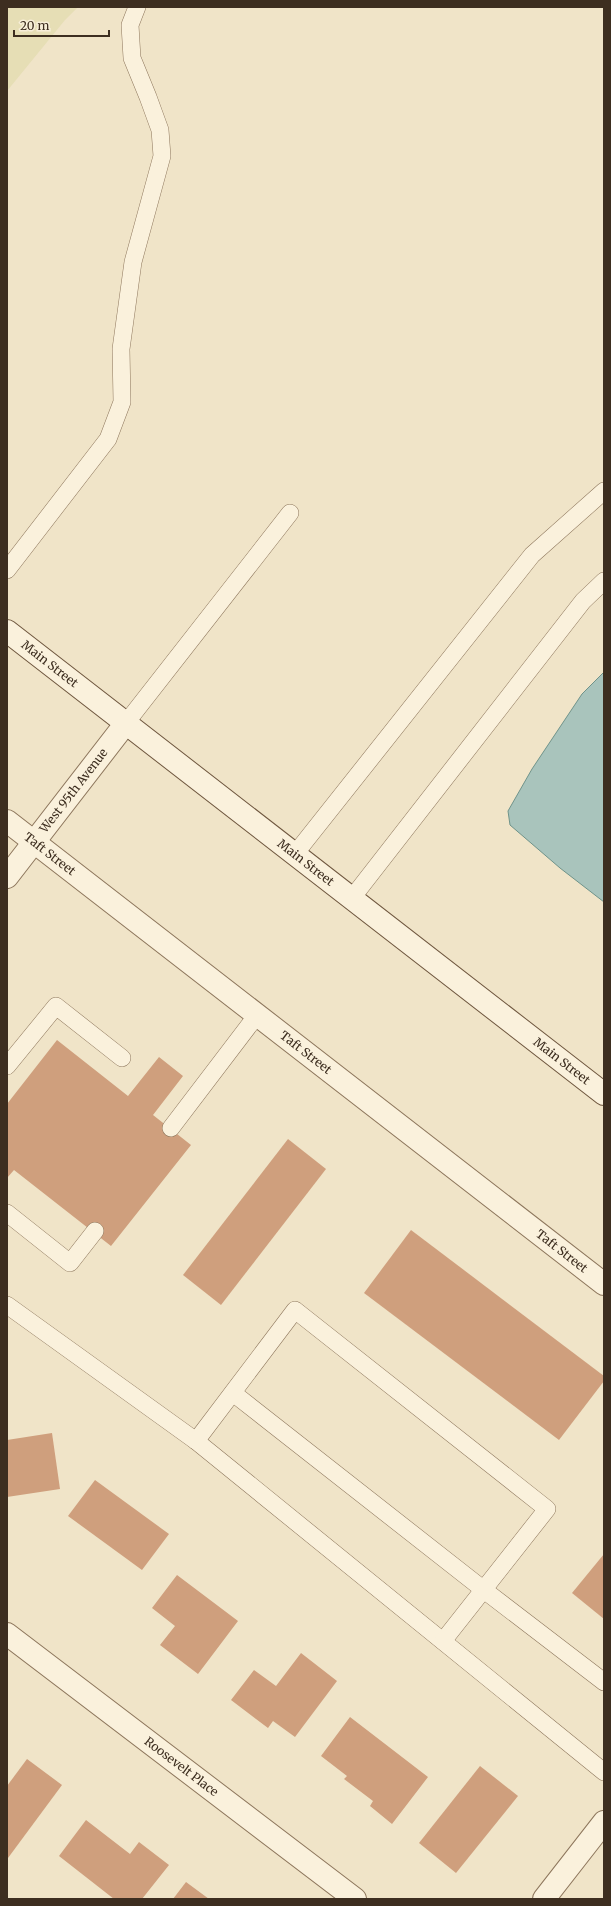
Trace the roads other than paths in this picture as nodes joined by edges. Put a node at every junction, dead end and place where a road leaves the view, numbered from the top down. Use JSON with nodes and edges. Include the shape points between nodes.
{"nodes":[{"id":1,"x":137,"y":7,"type":"edge"},
{"id":2,"x":604,"y":491,"type":"edge"},
{"id":3,"x":290,"y":513,"type":"dead end"},
{"id":4,"x":7,"y":570,"type":"edge"},
{"id":5,"x":604,"y":581,"type":"edge"},
{"id":6,"x":7,"y":631,"type":"edge"},
{"id":7,"x":126,"y":723,"type":"junction"},
{"id":8,"x":7,"y":821,"type":"edge"},
{"id":9,"x":34,"y":842,"type":"junction"},
{"id":10,"x":295,"y":854,"type":"junction"},
{"id":11,"x":7,"y":877,"type":"edge"},
{"id":12,"x":352,"y":898,"type":"junction"},
{"id":13,"x":257,"y":1015,"type":"junction"},
{"id":14,"x":122,"y":1058,"type":"dead end"},
{"id":15,"x":7,"y":1066,"type":"edge"},
{"id":16,"x":604,"y":1094,"type":"edge"},
{"id":17,"x":171,"y":1128,"type":"dead end"},
{"id":18,"x":7,"y":1213,"type":"edge"},
{"id":19,"x":95,"y":1231,"type":"dead end"},
{"id":20,"x":604,"y":1284,"type":"edge"},
{"id":21,"x":7,"y":1305,"type":"edge"},
{"id":22,"x":233,"y":1393,"type":"junction"},
{"id":23,"x":196,"y":1441,"type":"junction"},
{"id":24,"x":484,"y":1590,"type":"junction"},
{"id":25,"x":7,"y":1634,"type":"edge"},
{"id":26,"x":443,"y":1641,"type":"junction"},
{"id":27,"x":604,"y":1682,"type":"edge"},
{"id":28,"x":604,"y":1772,"type":"edge"},
{"id":29,"x":604,"y":1822,"type":"edge"},
{"id":30,"x":355,"y":1899,"type":"edge"},
{"id":31,"x":544,"y":1899,"type":"edge"}],
"edges":[{"from":1,"to":4,"type":"lane","via":[[130,25],[132,58],[160,130],[162,156],[133,262],[121,349],[122,402],[108,439]]},
{"from":2,"to":10,"type":"lane","via":[[532,555]]},
{"from":3,"to":7,"type":"lane"},
{"from":5,"to":12,"type":"lane","via":[[583,600]]},
{"from":6,"to":7,"type":"street","name":"Main Street"},
{"from":7,"to":9,"type":"street","name":"West 95th Avenue"},
{"from":7,"to":10,"type":"street","name":"Main Street"},
{"from":8,"to":9,"type":"street","name":"Taft Street"},
{"from":9,"to":11,"type":"street","name":"West 95th Avenue"},
{"from":9,"to":13,"type":"street","name":"Taft Street"},
{"from":10,"to":12,"type":"street","name":"Main Street"},
{"from":12,"to":16,"type":"street","name":"Main Street"},
{"from":13,"to":17,"type":"lane"},
{"from":13,"to":20,"type":"street","name":"Taft Street"},
{"from":14,"to":15,"type":"lane","via":[[56,1006]]},
{"from":18,"to":19,"type":"lane","via":[[70,1263]]},
{"from":21,"to":23,"type":"lane"},
{"from":22,"to":23,"type":"lane"},
{"from":22,"to":24,"type":"lane"},
{"from":22,"to":24,"type":"lane","via":[[295,1310],[548,1509]]},
{"from":23,"to":26,"type":"lane"},
{"from":24,"to":26,"type":"lane"},
{"from":24,"to":27,"type":"lane"},
{"from":25,"to":30,"type":"street","name":"Roosevelt Place"},
{"from":26,"to":28,"type":"lane"},
{"from":29,"to":31,"type":"street"}]}
